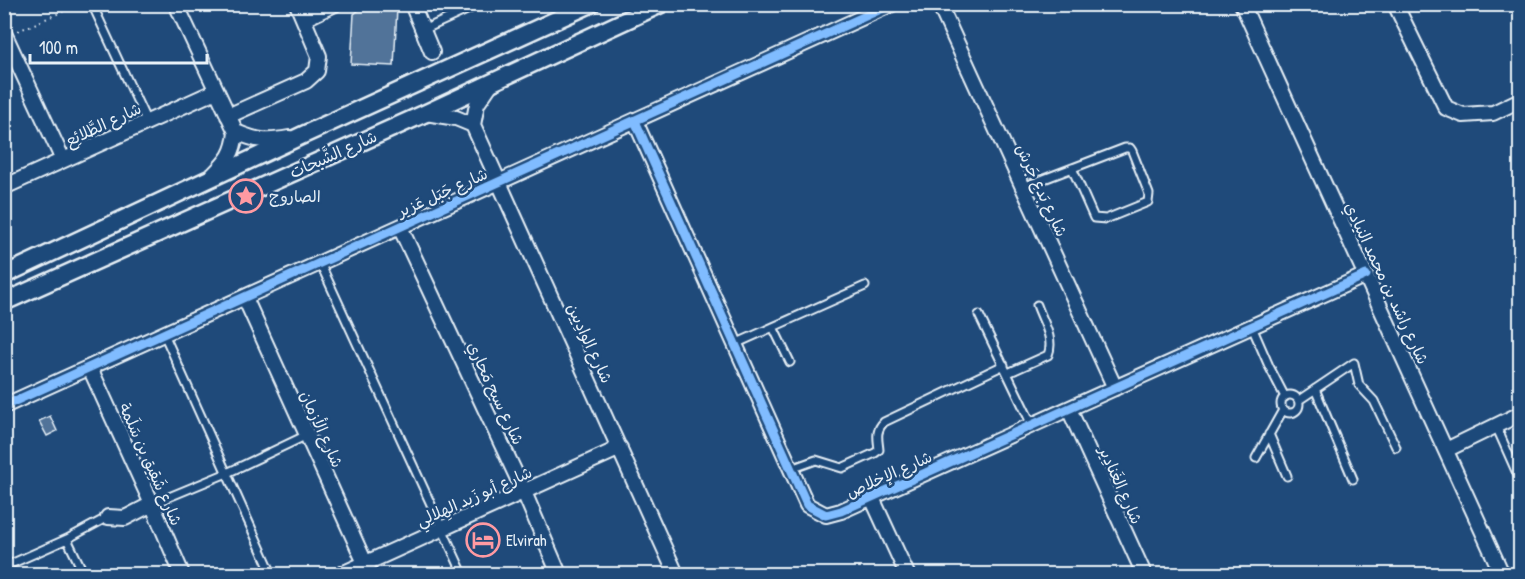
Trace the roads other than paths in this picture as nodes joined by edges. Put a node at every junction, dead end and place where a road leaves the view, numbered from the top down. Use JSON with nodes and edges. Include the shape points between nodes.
{"nodes":[{"id":1,"x":92,"y":4,"type":"edge"},
{"id":2,"x":176,"y":4,"type":"edge"},
{"id":3,"x":297,"y":4,"type":"edge"},
{"id":4,"x":334,"y":4,"type":"edge"},
{"id":5,"x":412,"y":4,"type":"edge"},
{"id":6,"x":661,"y":4,"type":"edge"},
{"id":7,"x":892,"y":4,"type":"edge"},
{"id":8,"x":939,"y":4,"type":"edge"},
{"id":9,"x":1242,"y":4,"type":"edge"},
{"id":10,"x":1395,"y":4,"type":"edge"},
{"id":11,"x":479,"y":5,"type":"edge"},
{"id":12,"x":589,"y":5,"type":"edge"},
{"id":13,"x":304,"y":19,"type":"junction"},
{"id":14,"x":423,"y":30,"type":"junction"},
{"id":15,"x":5,"y":34,"type":"edge"},
{"id":16,"x":432,"y":52,"type":"dead end"},
{"id":17,"x":492,"y":82,"type":"junction"},
{"id":18,"x":216,"y":91,"type":"junction"},
{"id":19,"x":1521,"y":100,"type":"edge"},
{"id":20,"x":426,"y":113,"type":"junction"},
{"id":21,"x":228,"y":116,"type":"junction"},
{"id":22,"x":635,"y":121,"type":"junction"},
{"id":23,"x":147,"y":122,"type":"junction"},
{"id":24,"x":473,"y":125,"type":"junction"},
{"id":25,"x":236,"y":132,"type":"junction"},
{"id":26,"x":303,"y":135,"type":"junction"},
{"id":27,"x":63,"y":160,"type":"junction"},
{"id":28,"x":1072,"y":168,"type":"junction"},
{"id":29,"x":207,"y":180,"type":"junction"},
{"id":30,"x":498,"y":183,"type":"junction"},
{"id":31,"x":4,"y":187,"type":"edge"},
{"id":32,"x":1023,"y":187,"type":"junction"},
{"id":33,"x":400,"y":227,"type":"junction"},
{"id":34,"x":320,"y":263,"type":"junction"},
{"id":35,"x":4,"y":275,"type":"edge"},
{"id":36,"x":1366,"y":275,"type":"junction"},
{"id":37,"x":865,"y":286,"type":"dead end"},
{"id":38,"x":245,"y":298,"type":"junction"},
{"id":39,"x":4,"y":302,"type":"edge"},
{"id":40,"x":1036,"y":305,"type":"dead end"},
{"id":41,"x":979,"y":315,"type":"dead end"},
{"id":42,"x":773,"y":327,"type":"junction"},
{"id":43,"x":1252,"y":327,"type":"junction"},
{"id":44,"x":164,"y":334,"type":"junction"},
{"id":45,"x":735,"y":344,"type":"junction"},
{"id":46,"x":790,"y":363,"type":"dead end"},
{"id":47,"x":1004,"y":365,"type":"junction"},
{"id":48,"x":90,"y":368,"type":"junction"},
{"id":49,"x":1008,"y":373,"type":"junction"},
{"id":50,"x":1115,"y":388,"type":"junction"},
{"id":51,"x":1315,"y":388,"type":"junction"},
{"id":52,"x":1285,"y":397,"type":"junction"},
{"id":53,"x":1299,"y":400,"type":"junction"},
{"id":54,"x":4,"y":406,"type":"edge"},
{"id":55,"x":1069,"y":409,"type":"junction"},
{"id":56,"x":1283,"y":410,"type":"junction"},
{"id":57,"x":1521,"y":414,"type":"edge"},
{"id":58,"x":1032,"y":425,"type":"junction"},
{"id":59,"x":1496,"y":426,"type":"junction"},
{"id":60,"x":1269,"y":434,"type":"junction"},
{"id":61,"x":307,"y":435,"type":"junction"},
{"id":62,"x":1396,"y":447,"type":"dead end"},
{"id":63,"x":620,"y":448,"type":"junction"},
{"id":64,"x":1446,"y":450,"type":"junction"},
{"id":65,"x":1256,"y":458,"type":"dead end"},
{"id":66,"x":791,"y":469,"type":"junction"},
{"id":67,"x":227,"y":473,"type":"junction"},
{"id":68,"x":1287,"y":476,"type":"dead end"},
{"id":69,"x":1353,"y":478,"type":"dead end"},
{"id":70,"x":1521,"y":480,"type":"edge"},
{"id":71,"x":524,"y":492,"type":"junction"},
{"id":72,"x":872,"y":498,"type":"junction"},
{"id":73,"x":152,"y":504,"type":"junction"},
{"id":74,"x":108,"y":517,"type":"joint"},
{"id":75,"x":443,"y":529,"type":"junction"},
{"id":76,"x":67,"y":539,"type":"junction"},
{"id":77,"x":4,"y":567,"type":"edge"},
{"id":78,"x":368,"y":569,"type":"edge"},
{"id":79,"x":84,"y":574,"type":"edge"},
{"id":80,"x":182,"y":574,"type":"edge"},
{"id":81,"x":272,"y":574,"type":"edge"},
{"id":82,"x":342,"y":574,"type":"edge"},
{"id":83,"x":463,"y":574,"type":"edge"},
{"id":84,"x":559,"y":574,"type":"edge"},
{"id":85,"x":676,"y":574,"type":"edge"},
{"id":86,"x":907,"y":574,"type":"edge"},
{"id":87,"x":1144,"y":574,"type":"edge"},
{"id":88,"x":1502,"y":574,"type":"edge"}],
"edges":[{"from":1,"to":23,"type":"lane"},
{"from":2,"to":18,"type":"street"},
{"from":3,"to":13,"type":"street"},
{"from":4,"to":13,"type":"street"},
{"from":5,"to":14,"type":"street"},
{"from":6,"to":17,"type":"street","name":"شارع الشَّبحات"},
{"from":7,"to":22,"type":"street","name":"شارع جَبَل عَزير"},
{"from":8,"to":32,"type":"street","name":"شارع بَدع جَرش"},
{"from":9,"to":36,"type":"street","name":"شارع راشد بن محمد النيادي"},
{"from":10,"to":19,"type":"street","via":[[1446,108],[1463,115],[1493,113]]},
{"from":11,"to":14,"type":"lane"},
{"from":12,"to":26,"type":"street","name":"شارع الشَّبحات"},
{"from":13,"to":21,"type":"street","via":[[319,56],[313,77]]},
{"from":14,"to":16,"type":"street"},
{"from":15,"to":27,"type":"street"},
{"from":17,"to":20,"type":"street","name":"شارع الشَّبحات"},
{"from":17,"to":24,"type":"street","via":[[477,104]]},
{"from":18,"to":21,"type":"street"},
{"from":18,"to":23,"type":"street","name":"شارع الطَّلائِع"},
{"from":20,"to":24,"type":"street"},
{"from":20,"to":39,"type":"street","name":"شارع الشَّبحات"},
{"from":21,"to":25,"type":"street"},
{"from":22,"to":30,"type":"street","name":"شارع جَبَل عَزير"},
{"from":22,"to":45,"type":"street","name":"شارع الإخلاص"},
{"from":23,"to":27,"type":"street","name":"شارع الطَّلائِع"},
{"from":24,"to":30,"type":"street","name":"شارع الوادِيين"},
{"from":25,"to":26,"type":"street","via":[[270,141]]},
{"from":25,"to":29,"type":"street","via":[[235,149]]},
{"from":26,"to":29,"type":"street","name":"شارع الشَّبحات"},
{"from":27,"to":31,"type":"street","name":"شارع الطَّلائِع"},
{"from":28,"to":28,"type":"lane","via":[[1130,148],[1149,194],[1148,202],[1106,219],[1094,218]]},
{"from":28,"to":32,"type":"lane"},
{"from":29,"to":35,"type":"street","name":"شارع الشَّبحات"},
{"from":30,"to":33,"type":"street","name":"شارع جَبَل عَزير"},
{"from":30,"to":63,"type":"street","name":"شارع الوادِيين"},
{"from":32,"to":50,"type":"street","name":"شارع بَدع جَرش"},
{"from":33,"to":34,"type":"street","name":"شارع جَبَل عَزير"},
{"from":33,"to":71,"type":"street","name":"شارع سيح مَحاري"},
{"from":34,"to":38,"type":"street","name":"شارع جَبَل عَزير"},
{"from":34,"to":75,"type":"lane"},
{"from":36,"to":43,"type":"street","name":"شارع الإخلاص"},
{"from":36,"to":64,"type":"street","name":"شارع راشد بن محمد النيادي"},
{"from":37,"to":42,"type":"lane"},
{"from":38,"to":44,"type":"street","name":"شارع جَبَل عَزير"},
{"from":38,"to":61,"type":"street","name":"شارع الأزمان"},
{"from":40,"to":49,"type":"lane","via":[[1049,335],[1048,355]]},
{"from":41,"to":47,"type":"lane"},
{"from":42,"to":45,"type":"lane"},
{"from":42,"to":46,"type":"lane"},
{"from":43,"to":50,"type":"street","name":"شارع الإخلاص"},
{"from":43,"to":52,"type":"lane"},
{"from":44,"to":48,"type":"street","name":"شارع جَبَل عَزير"},
{"from":44,"to":67,"type":"lane"},
{"from":45,"to":66,"type":"street","name":"شارع الإخلاص"},
{"from":47,"to":49,"type":"lane"},
{"from":47,"to":66,"type":"lane","via":[[884,422],[877,433],[879,450],[875,453],[842,468],[816,460]]},
{"from":48,"to":54,"type":"street","name":"شارع جَبَل عَزير"},
{"from":48,"to":73,"type":"street","name":"شارع شَقِيق بن سَلَمة"},
{"from":49,"to":58,"type":"lane"},
{"from":50,"to":55,"type":"street","name":"شارع الإخلاص"},
{"from":51,"to":53,"type":"lane"},
{"from":51,"to":62,"type":"lane","via":[[1354,363],[1359,385],[1374,401]]},
{"from":51,"to":69,"type":"lane"},
{"from":52,"to":53,"type":"lane","via":[[1291,395]]},
{"from":52,"to":56,"type":"lane"},
{"from":53,"to":56,"type":"lane","via":[[1294,413]]},
{"from":55,"to":58,"type":"street","name":"شارع الإخلاص"},
{"from":55,"to":87,"type":"street","name":"شارع الغَنادِير"},
{"from":56,"to":60,"type":"lane"},
{"from":57,"to":59,"type":"street"},
{"from":58,"to":72,"type":"street","name":"شارع الإخلاص"},
{"from":59,"to":64,"type":"street"},
{"from":59,"to":70,"type":"lane"},
{"from":60,"to":65,"type":"lane"},
{"from":60,"to":68,"type":"lane"},
{"from":61,"to":67,"type":"lane"},
{"from":61,"to":78,"type":"street","name":"شارع الأزمان"},
{"from":63,"to":71,"type":"street","name":"شارع أبو زَيد الهِلالِي"},
{"from":63,"to":85,"type":"street","name":"شارع الوادِيين"},
{"from":64,"to":88,"type":"street","name":"شارع راشد بن محمد النيادي"},
{"from":66,"to":72,"type":"street","name":"شارع الإخلاص","via":[[807,505],[826,515]]},
{"from":67,"to":73,"type":"lane"},
{"from":67,"to":81,"type":"lane"},
{"from":71,"to":75,"type":"street","name":"شارع أبو زَيد الهِلالِي"},
{"from":71,"to":84,"type":"street","name":"شارع سيح مَحاري"},
{"from":72,"to":86,"type":"street"},
{"from":73,"to":74,"type":"street","via":[[125,518]]},
{"from":73,"to":80,"type":"street","name":"شارع شَقِيق بن سَلَمة"},
{"from":74,"to":76,"type":"lane"},
{"from":75,"to":78,"type":"street","name":"شارع أبو زَيد الهِلالِي"},
{"from":75,"to":83,"type":"lane"},
{"from":76,"to":77,"type":"lane"},
{"from":76,"to":79,"type":"lane"},
{"from":78,"to":82,"type":"street","name":"شارع أبو زَيد الهِلالِي"}]}
